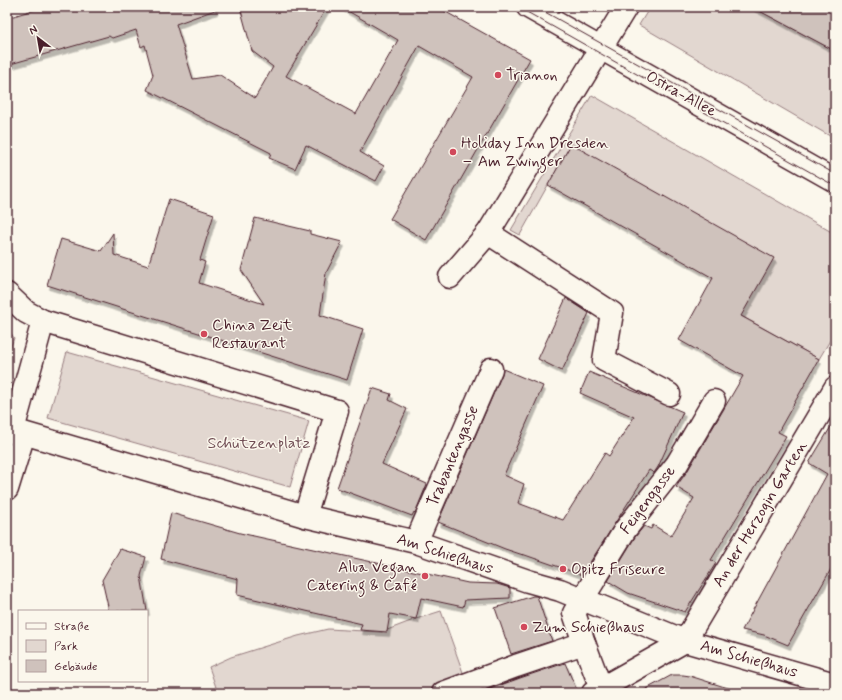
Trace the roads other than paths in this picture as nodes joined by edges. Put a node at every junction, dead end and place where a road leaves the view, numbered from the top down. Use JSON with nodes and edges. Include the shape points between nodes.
{"nodes":[{"id":1,"x":528,"y":7,"type":"edge"},
{"id":2,"x":626,"y":7,"type":"edge"},
{"id":3,"x":600,"y":48,"type":"junction"},
{"id":4,"x":835,"y":181,"type":"edge"},
{"id":5,"x":488,"y":233,"type":"junction"},
{"id":6,"x":450,"y":278,"type":"dead end"},
{"id":7,"x":7,"y":294,"type":"edge"},
{"id":8,"x":43,"y":321,"type":"junction"},
{"id":9,"x":491,"y":369,"type":"dead end"},
{"id":10,"x":835,"y":388,"type":"edge"},
{"id":11,"x":669,"y":394,"type":"dead end"},
{"id":12,"x":714,"y":401,"type":"dead end"},
{"id":13,"x":15,"y":432,"type":"edge"},
{"id":14,"x":7,"y":489,"type":"edge"},
{"id":15,"x":306,"y":516,"type":"junction"},
{"id":16,"x":416,"y":542,"type":"junction"},
{"id":17,"x":581,"y":600,"type":"junction"},
{"id":18,"x":685,"y":641,"type":"junction"},
{"id":19,"x":584,"y":643,"type":"junction"},
{"id":20,"x":835,"y":684,"type":"edge"},
{"id":21,"x":597,"y":691,"type":"edge"},
{"id":22,"x":443,"y":693,"type":"edge"}],
"edges":[{"from":1,"to":3,"type":"street","name":"Ostra-Allee"},
{"from":2,"to":3,"type":"street"},
{"from":3,"to":4,"type":"street","name":"Ostra-Allee"},
{"from":3,"to":5,"type":"street"},
{"from":5,"to":6,"type":"street"},
{"from":5,"to":11,"type":"street","via":[[612,313],[604,360]]},
{"from":7,"to":8,"type":"street","via":[[26,312]]},
{"from":8,"to":13,"type":"street"},
{"from":8,"to":15,"type":"street","via":[[337,411]]},
{"from":9,"to":16,"type":"street","name":"Trabantengasse"},
{"from":10,"to":18,"type":"street","name":"An der Herzogin Garten"},
{"from":12,"to":17,"type":"street","name":"Feigengasse","via":[[676,464],[625,530]]},
{"from":13,"to":14,"type":"street"},
{"from":13,"to":15,"type":"street"},
{"from":15,"to":16,"type":"street","name":"Am Schießhaus"},
{"from":16,"to":17,"type":"street","name":"Am Schießhaus","via":[[560,590]]},
{"from":17,"to":18,"type":"street","name":"Am Schießhaus"},
{"from":17,"to":19,"type":"street","name":"Am Schießhaus","via":[[574,612]]},
{"from":18,"to":20,"type":"street","name":"Am Schießhaus"},
{"from":18,"to":21,"type":"street","name":"Am Schießhaus"},
{"from":19,"to":21,"type":"street","name":"Am Schießhaus"},
{"from":19,"to":22,"type":"street"}]}
